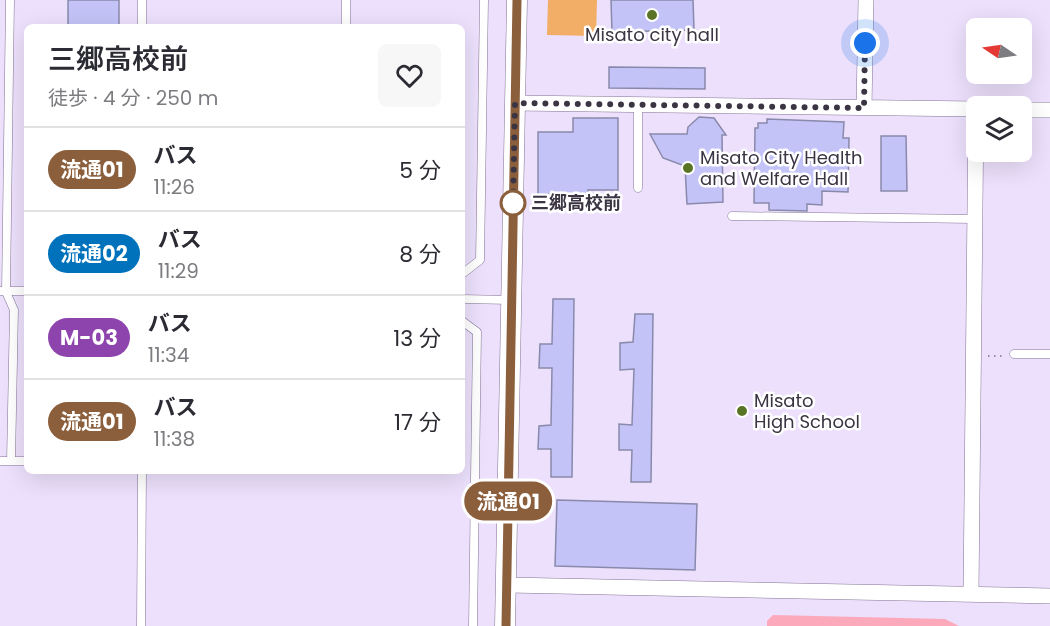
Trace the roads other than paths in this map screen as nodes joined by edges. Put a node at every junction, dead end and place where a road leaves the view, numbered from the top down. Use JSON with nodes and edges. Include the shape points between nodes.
{"nodes":[{"id":1,"x":10,"y":0,"type":"edge"},
{"id":2,"x":142,"y":0,"type":"edge"},
{"id":3,"x":346,"y":0,"type":"edge"},
{"id":4,"x":484,"y":0,"type":"edge"},
{"id":5,"x":517,"y":0,"type":"edge"},
{"id":6,"x":866,"y":0,"type":"edge"},
{"id":7,"x":142,"y":24,"type":"edge"},
{"id":8,"x":346,"y":24,"type":"edge"},
{"id":9,"x":515,"y":103,"type":"junction"},
{"id":10,"x":638,"y":105,"type":"junction"},
{"id":11,"x":864,"y":108,"type":"junction"},
{"id":12,"x":966,"y":109,"type":"edge"},
{"id":13,"x":1032,"y":110,"type":"edge"},
{"id":14,"x":1050,"y":110,"type":"edge"},
{"id":15,"x":976,"y":162,"type":"edge"},
{"id":16,"x":638,"y":188,"type":"dead end"},
{"id":17,"x":732,"y":216,"type":"dead end"},
{"id":18,"x":975,"y":219,"type":"junction"},
{"id":19,"x":465,"y":272,"type":"edge"},
{"id":20,"x":3,"y":291,"type":"edge"},
{"id":21,"x":24,"y":291,"type":"edge"},
{"id":22,"x":465,"y":299,"type":"edge"},
{"id":23,"x":511,"y":300,"type":"junction"},
{"id":24,"x":465,"y":323,"type":"edge"},
{"id":25,"x":1014,"y":354,"type":"road end"},
{"id":26,"x":1050,"y":354,"type":"edge"},
{"id":27,"x":0,"y":461,"type":"edge"},
{"id":28,"x":10,"y":461,"type":"junction"},
{"id":29,"x":24,"y":461,"type":"edge"},
{"id":30,"x":142,"y":474,"type":"edge"},
{"id":31,"x":506,"y":585,"type":"junction"},
{"id":32,"x":971,"y":594,"type":"junction"},
{"id":33,"x":1050,"y":596,"type":"edge"},
{"id":34,"x":141,"y":626,"type":"edge"},
{"id":35,"x":473,"y":626,"type":"edge"},
{"id":36,"x":506,"y":626,"type":"edge"}],
"edges":[{"from":1,"to":20,"type":"lane"},
{"from":2,"to":7,"type":"lane"},
{"from":3,"to":8,"type":"lane"},
{"from":4,"to":19,"type":"lane","via":[[480,260]]},
{"from":5,"to":9,"type":"street"},
{"from":6,"to":11,"type":"street"},
{"from":9,"to":10,"type":"street"},
{"from":9,"to":23,"type":"street"},
{"from":10,"to":11,"type":"street"},
{"from":10,"to":16,"type":"lane"},
{"from":11,"to":12,"type":"street"},
{"from":13,"to":14,"type":"street"},
{"from":15,"to":18,"type":"street"},
{"from":17,"to":18,"type":"lane"},
{"from":18,"to":32,"type":"street"},
{"from":20,"to":21,"type":"lane"},
{"from":20,"to":28,"type":"lane","via":[[14,310]]},
{"from":22,"to":23,"type":"lane"},
{"from":23,"to":31,"type":"street"},
{"from":24,"to":35,"type":"lane","via":[[477,332]]},
{"from":25,"to":26,"type":"lane"},
{"from":27,"to":28,"type":"lane"},
{"from":28,"to":29,"type":"lane"},
{"from":30,"to":34,"type":"lane"},
{"from":31,"to":32,"type":"street"},
{"from":31,"to":36,"type":"street"},
{"from":32,"to":33,"type":"street"}]}
